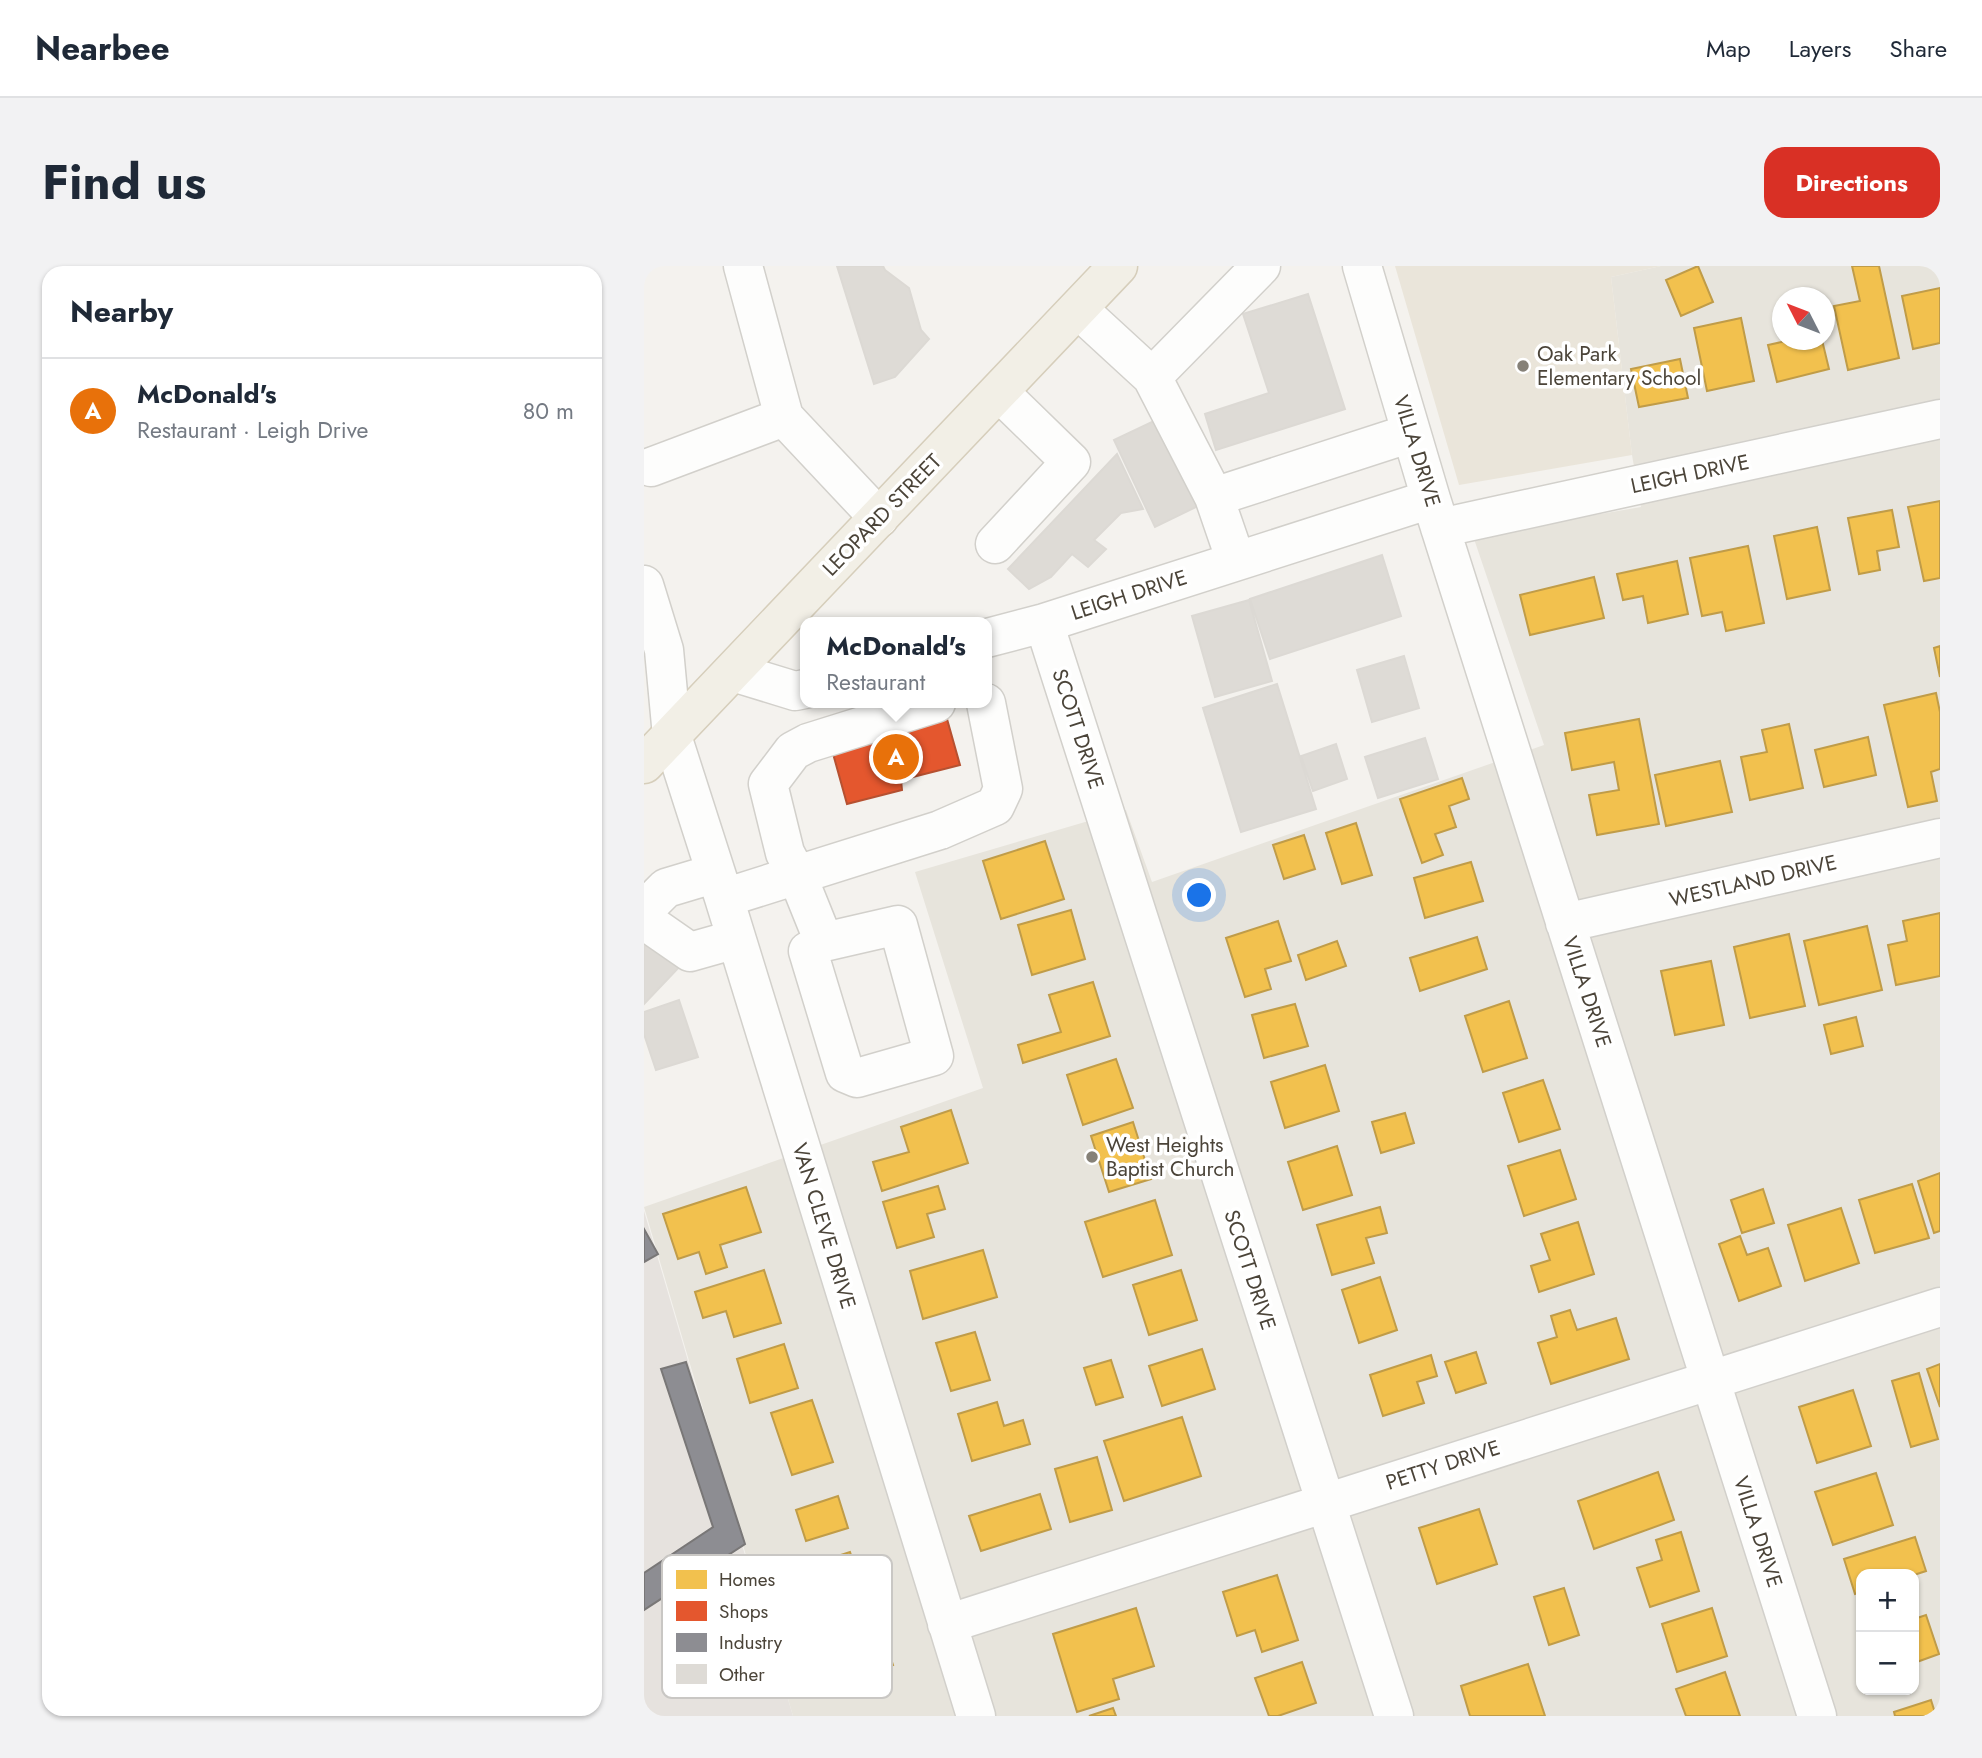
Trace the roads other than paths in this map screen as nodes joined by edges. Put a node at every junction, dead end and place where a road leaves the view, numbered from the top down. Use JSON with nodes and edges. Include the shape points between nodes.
{"nodes":[{"id":1,"x":743,"y":266,"type":"edge"},
{"id":2,"x":1118,"y":266,"type":"edge"},
{"id":3,"x":1261,"y":266,"type":"edge"},
{"id":4,"x":1362,"y":266,"type":"edge"},
{"id":5,"x":1078,"y":309,"type":"junction"},
{"id":6,"x":1152,"y":377,"type":"junction"},
{"id":7,"x":999,"y":392,"type":"junction"},
{"id":8,"x":784,"y":417,"type":"junction"},
{"id":9,"x":1940,"y":419,"type":"edge"},
{"id":10,"x":1411,"y":433,"type":"junction"},
{"id":11,"x":651,"y":467,"type":"dead end"},
{"id":12,"x":1214,"y":497,"type":"junction"},
{"id":13,"x":1435,"y":514,"type":"junction"},
{"id":14,"x":879,"y":518,"type":"junction"},
{"id":15,"x":995,"y":544,"type":"dead end"},
{"id":16,"x":1236,"y":561,"type":"junction"},
{"id":17,"x":644,"y":585,"type":"edge"},
{"id":18,"x":1044,"y":623,"type":"junction"},
{"id":19,"x":992,"y":637,"type":"edge"},
{"id":20,"x":733,"y":672,"type":"junction"},
{"id":21,"x":800,"y":690,"type":"edge"},
{"id":22,"x":804,"y":708,"type":"edge"},
{"id":23,"x":920,"y":708,"type":"edge"},
{"id":24,"x":987,"y":708,"type":"edge"},
{"id":25,"x":672,"y":736,"type":"junction"},
{"id":26,"x":811,"y":741,"type":"junction"},
{"id":27,"x":644,"y":764,"type":"edge"},
{"id":28,"x":940,"y":830,"type":"junction"},
{"id":29,"x":1940,"y":838,"type":"edge"},
{"id":30,"x":797,"y":875,"type":"junction"},
{"id":31,"x":720,"y":886,"type":"junction"},
{"id":32,"x":644,"y":910,"type":"edge"},
{"id":33,"x":644,"y":920,"type":"edge"},
{"id":34,"x":1565,"y":923,"type":"junction"},
{"id":35,"x":736,"y":939,"type":"junction"},
{"id":36,"x":824,"y":942,"type":"dead end"},
{"id":37,"x":1940,"y":1307,"type":"edge"},
{"id":38,"x":1710,"y":1381,"type":"junction"},
{"id":39,"x":1325,"y":1503,"type":"junction"},
{"id":40,"x":947,"y":1624,"type":"junction"},
{"id":41,"x":976,"y":1716,"type":"edge"},
{"id":42,"x":1394,"y":1716,"type":"edge"},
{"id":43,"x":1817,"y":1716,"type":"edge"}],
"edges":[{"from":1,"to":8,"type":"street"},
{"from":2,"to":5,"type":"main road","name":"LEOPARD STREET"},
{"from":3,"to":6,"type":"street"},
{"from":4,"to":10,"type":"street","name":"VILLA DRIVE"},
{"from":5,"to":6,"type":"street"},
{"from":5,"to":7,"type":"main road","name":"LEOPARD STREET"},
{"from":6,"to":12,"type":"street"},
{"from":7,"to":14,"type":"main road","name":"LEOPARD STREET"},
{"from":7,"to":15,"type":"street","via":[[1071,462]]},
{"from":8,"to":11,"type":"street"},
{"from":8,"to":14,"type":"street"},
{"from":9,"to":13,"type":"street","name":"LEIGH DRIVE"},
{"from":10,"to":12,"type":"street"},
{"from":10,"to":13,"type":"street","name":"VILLA DRIVE"},
{"from":12,"to":16,"type":"street"},
{"from":13,"to":16,"type":"street","name":"LEIGH DRIVE"},
{"from":13,"to":34,"type":"street","name":"VILLA DRIVE"},
{"from":14,"to":20,"type":"main road","name":"LEOPARD STREET"},
{"from":16,"to":18,"type":"street","name":"LEIGH DRIVE"},
{"from":17,"to":25,"type":"street","name":"VAN CLEVE DRIVE","via":[[664,650]]},
{"from":18,"to":19,"type":"street","name":"LEIGH DRIVE"},
{"from":18,"to":39,"type":"street","name":"SCOTT DRIVE"},
{"from":20,"to":21,"type":"street"},
{"from":20,"to":25,"type":"main road","name":"LEOPARD STREET"},
{"from":22,"to":26,"type":"street"},
{"from":23,"to":26,"type":"street"},
{"from":24,"to":28,"type":"street","via":[[1003,789],[995,806]]},
{"from":25,"to":27,"type":"main road","name":"LEOPARD STREET"},
{"from":25,"to":31,"type":"street","name":"VAN CLEVE DRIVE"},
{"from":26,"to":28,"type":"street","via":[[829,745],[953,711],[964,716],[986,743],[988,766],[979,789],[952,809]]},
{"from":26,"to":30,"type":"street","via":[[793,751],[768,784],[785,853]]},
{"from":28,"to":30,"type":"street"},
{"from":29,"to":34,"type":"street","name":"WESTLAND DRIVE"},
{"from":30,"to":31,"type":"street"},
{"from":30,"to":36,"type":"street"},
{"from":31,"to":32,"type":"street","via":[[666,888]]},
{"from":31,"to":35,"type":"street","name":"VAN CLEVE DRIVE"},
{"from":33,"to":35,"type":"street","via":[[690,952]]},
{"from":34,"to":38,"type":"street","name":"VILLA DRIVE"},
{"from":35,"to":40,"type":"street","name":"VAN CLEVE DRIVE"},
{"from":37,"to":38,"type":"street","name":"PETTY DRIVE"},
{"from":38,"to":39,"type":"street","name":"PETTY DRIVE"},
{"from":38,"to":43,"type":"street","name":"VILLA DRIVE"},
{"from":39,"to":40,"type":"street","name":"PETTY DRIVE"},
{"from":39,"to":42,"type":"street","name":"SCOTT DRIVE"},
{"from":40,"to":41,"type":"street","name":"VAN CLEVE DRIVE"}]}
